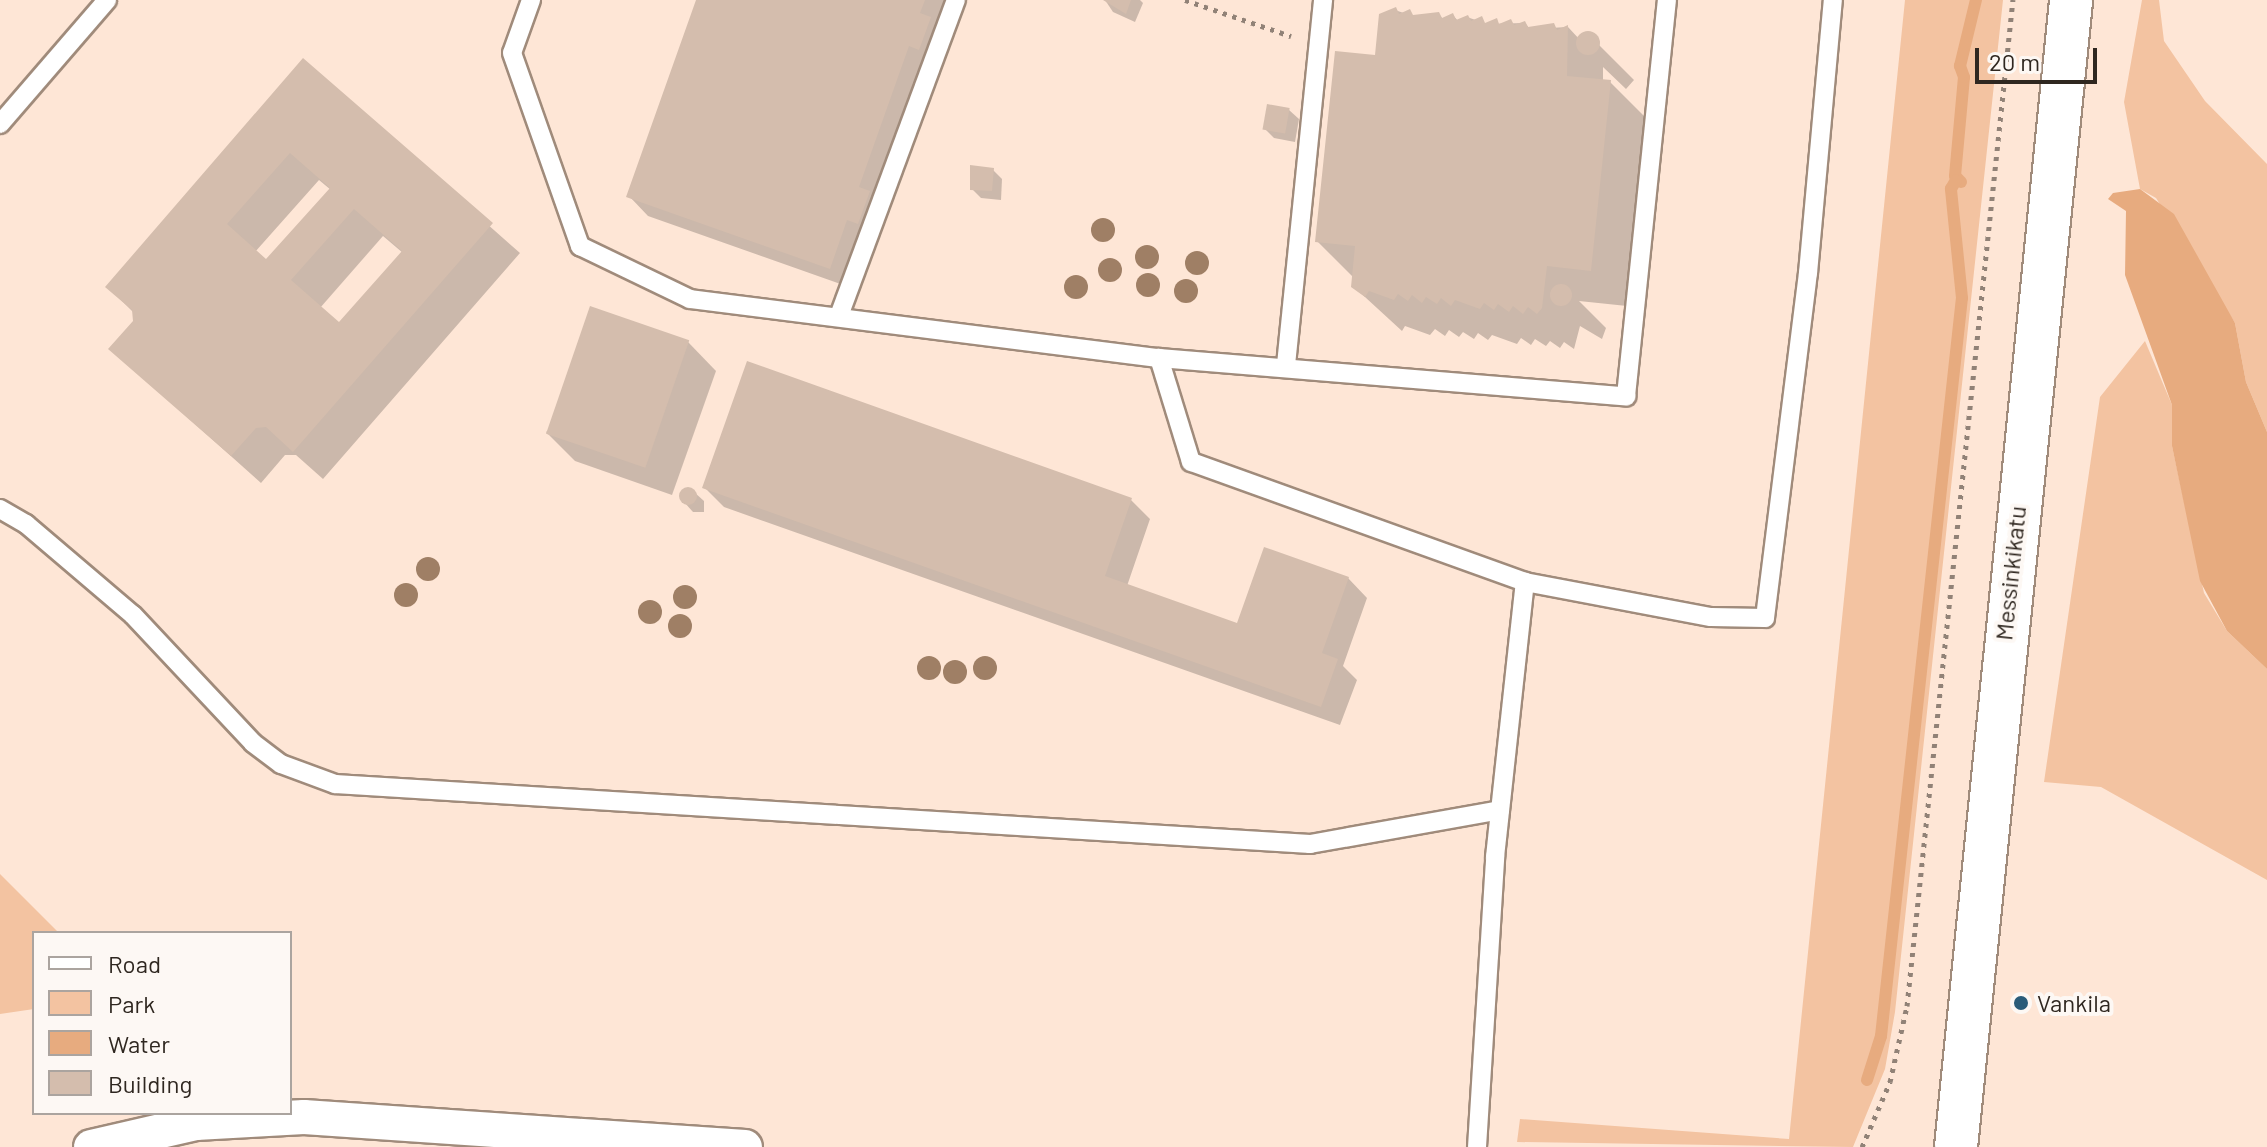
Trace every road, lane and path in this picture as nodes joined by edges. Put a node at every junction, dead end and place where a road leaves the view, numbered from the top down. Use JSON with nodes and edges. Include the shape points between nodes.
{"nodes":[{"id":1,"x":107,"y":0,"type":"edge"},
{"id":2,"x":531,"y":0,"type":"edge"},
{"id":3,"x":956,"y":0,"type":"edge"},
{"id":4,"x":1185,"y":0,"type":"edge"},
{"id":5,"x":1323,"y":0,"type":"edge"},
{"id":6,"x":1667,"y":0,"type":"edge"},
{"id":7,"x":1833,"y":0,"type":"edge"},
{"id":8,"x":2013,"y":0,"type":"edge"},
{"id":9,"x":2071,"y":0,"type":"edge"},
{"id":10,"x":1318,"y":46,"type":"junction"},
{"id":11,"x":0,"y":124,"type":"edge"},
{"id":12,"x":839,"y":316,"type":"junction"},
{"id":13,"x":1159,"y":358,"type":"junction"},
{"id":14,"x":1286,"y":365,"type":"junction"},
{"id":15,"x":0,"y":509,"type":"edge"},
{"id":16,"x":1525,"y":582,"type":"junction"},
{"id":17,"x":1500,"y":810,"type":"junction"},
{"id":18,"x":91,"y":1147,"type":"edge"},
{"id":19,"x":745,"y":1147,"type":"edge"},
{"id":20,"x":1477,"y":1147,"type":"edge"},
{"id":21,"x":1862,"y":1147,"type":"edge"},
{"id":22,"x":1956,"y":1147,"type":"edge"}],
"edges":[{"from":1,"to":11,"type":"lane"},
{"from":2,"to":12,"type":"lane","via":[[512,53],[580,246],[690,299]]},
{"from":3,"to":12,"type":"lane"},
{"from":4,"to":10,"type":"path"},
{"from":5,"to":10,"type":"lane"},
{"from":6,"to":14,"type":"lane","via":[[1626,396]]},
{"from":7,"to":16,"type":"lane","via":[[1808,273],[1765,618],[1711,617]]},
{"from":8,"to":21,"type":"path","via":[[1907,1006],[1890,1082]]},
{"from":9,"to":22,"type":"street","name":"Messinkikatu"},
{"from":10,"to":14,"type":"lane"},
{"from":12,"to":13,"type":"lane"},
{"from":13,"to":14,"type":"lane"},
{"from":13,"to":16,"type":"lane","via":[[1191,462]]},
{"from":15,"to":17,"type":"lane","via":[[26,524],[133,615],[253,743],[281,764],[335,784],[1310,844]]},
{"from":16,"to":17,"type":"lane"},
{"from":17,"to":20,"type":"lane"},
{"from":18,"to":19,"type":"street","via":[[196,1123],[304,1117]]}]}
